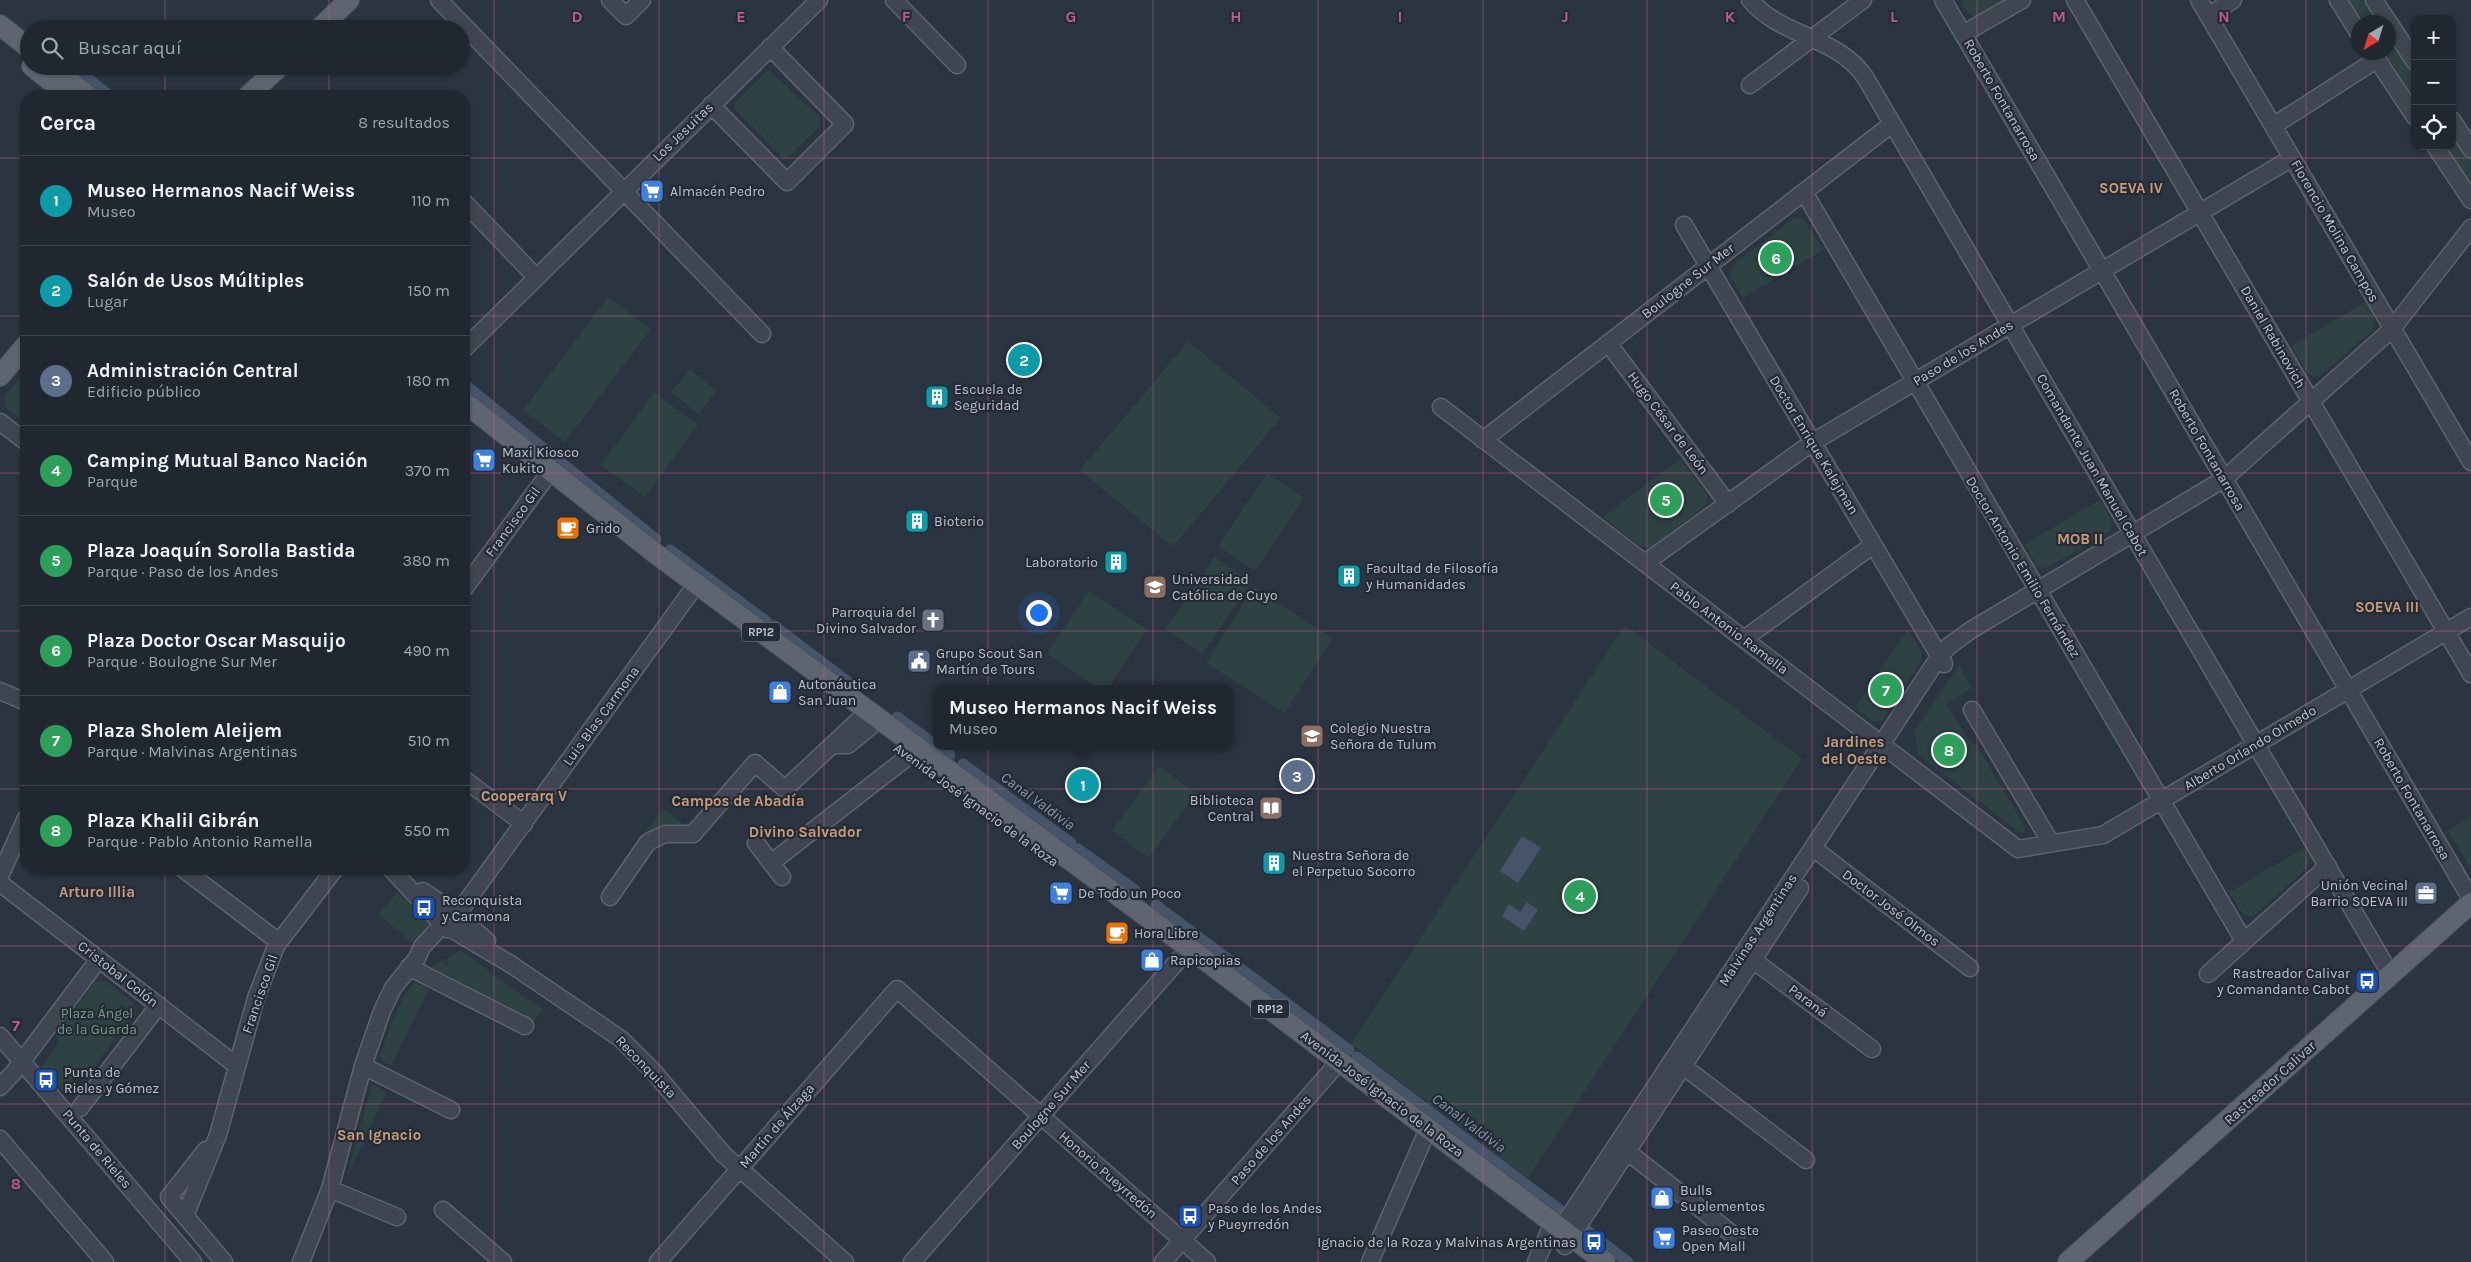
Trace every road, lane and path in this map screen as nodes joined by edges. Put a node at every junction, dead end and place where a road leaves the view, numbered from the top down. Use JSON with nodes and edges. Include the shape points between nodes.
{"nodes":[{"id":1,"x":349,"y":0,"type":"edge"},
{"id":2,"x":440,"y":0,"type":"edge"},
{"id":3,"x":610,"y":0,"type":"edge"},
{"id":4,"x":642,"y":0,"type":"edge"},
{"id":5,"x":818,"y":0,"type":"edge"},
{"id":6,"x":894,"y":0,"type":"edge"},
{"id":7,"x":1750,"y":0,"type":"edge"},
{"id":8,"x":1863,"y":0,"type":"edge"},
{"id":9,"x":1943,"y":0,"type":"edge"},
{"id":10,"x":2022,"y":0,"type":"edge"},
{"id":11,"x":2075,"y":0,"type":"edge"},
{"id":12,"x":2199,"y":0,"type":"edge"},
{"id":13,"x":2233,"y":0,"type":"edge"},
{"id":14,"x":2338,"y":0,"type":"edge"},
{"id":15,"x":2374,"y":0,"type":"edge"},
{"id":16,"x":2208,"y":16,"type":"junction"},
{"id":17,"x":328,"y":20,"type":"edge"},
{"id":18,"x":459,"y":20,"type":"edge"},
{"id":19,"x":2351,"y":21,"type":"edge"},
{"id":20,"x":0,"y":25,"type":"edge"},
{"id":21,"x":470,"y":31,"type":"edge"},
{"id":22,"x":1963,"y":34,"type":"junction"},
{"id":23,"x":1813,"y":38,"type":"junction"},
{"id":24,"x":0,"y":40,"type":"edge"},
{"id":25,"x":20,"y":41,"type":"edge"},
{"id":26,"x":770,"y":48,"type":"junction"},
{"id":27,"x":20,"y":57,"type":"edge"},
{"id":28,"x":2368,"y":60,"type":"edge"},
{"id":29,"x":2377,"y":60,"type":"edge"},
{"id":30,"x":2414,"y":60,"type":"edge"},
{"id":31,"x":957,"y":65,"type":"dead end"},
{"id":32,"x":43,"y":75,"type":"edge"},
{"id":33,"x":62,"y":75,"type":"edge"},
{"id":34,"x":270,"y":75,"type":"edge"},
{"id":35,"x":1750,"y":85,"type":"dead end"},
{"id":36,"x":62,"y":90,"type":"edge"},
{"id":37,"x":81,"y":90,"type":"edge"},
{"id":38,"x":254,"y":90,"type":"edge"},
{"id":39,"x":711,"y":105,"type":"junction"},
{"id":40,"x":2411,"y":110,"type":"edge"},
{"id":41,"x":1892,"y":124,"type":"junction"},
{"id":42,"x":2273,"y":126,"type":"junction"},
{"id":43,"x":2456,"y":126,"type":"edge"},
{"id":44,"x":2471,"y":149,"type":"edge"},
{"id":45,"x":2438,"y":150,"type":"edge"},
{"id":46,"x":2292,"y":158,"type":"junction"},
{"id":47,"x":623,"y":190,"type":"junction"},
{"id":48,"x":1804,"y":192,"type":"junction"},
{"id":49,"x":2471,"y":200,"type":"edge"},
{"id":50,"x":470,"y":208,"type":"edge"},
{"id":51,"x":2200,"y":213,"type":"junction"},
{"id":52,"x":1684,"y":225,"type":"dead end"},
{"id":53,"x":2471,"y":228,"type":"edge"},
{"id":54,"x":1708,"y":266,"type":"junction"},
{"id":55,"x":2102,"y":271,"type":"junction"},
{"id":56,"x":536,"y":277,"type":"junction"},
{"id":57,"x":2010,"y":325,"type":"junction"},
{"id":58,"x":2392,"y":329,"type":"junction"},
{"id":59,"x":762,"y":334,"type":"dead end"},
{"id":60,"x":470,"y":343,"type":"edge"},
{"id":61,"x":1608,"y":343,"type":"junction"},
{"id":62,"x":20,"y":352,"type":"edge"},
{"id":63,"x":0,"y":376,"type":"edge"},
{"id":64,"x":1913,"y":383,"type":"junction"},
{"id":65,"x":2311,"y":402,"type":"junction"},
{"id":66,"x":470,"y":407,"type":"edge"},
{"id":67,"x":1441,"y":407,"type":"dead end"},
{"id":68,"x":470,"y":421,"type":"edge"},
{"id":69,"x":0,"y":422,"type":"edge"},
{"id":70,"x":20,"y":437,"type":"edge"},
{"id":71,"x":1483,"y":440,"type":"junction"},
{"id":72,"x":1812,"y":442,"type":"junction"},
{"id":73,"x":2471,"y":462,"type":"edge"},
{"id":74,"x":2224,"y":479,"type":"junction"},
{"id":75,"x":544,"y":480,"type":"junction"},
{"id":76,"x":1728,"y":504,"type":"junction"},
{"id":77,"x":2132,"y":534,"type":"junction"},
{"id":78,"x":1873,"y":545,"type":"junction"},
{"id":79,"x":1645,"y":563,"type":"junction"},
{"id":80,"x":470,"y":581,"type":"edge"},
{"id":81,"x":2038,"y":590,"type":"junction"},
{"id":82,"x":690,"y":593,"type":"junction"},
{"id":83,"x":2471,"y":617,"type":"edge"},
{"id":84,"x":2446,"y":631,"type":"junction"},
{"id":85,"x":1744,"y":639,"type":"junction"},
{"id":86,"x":1942,"y":661,"type":"junction"},
{"id":87,"x":2471,"y":674,"type":"edge"},
{"id":88,"x":2348,"y":689,"type":"junction"},
{"id":89,"x":0,"y":691,"type":"edge"},
{"id":90,"x":20,"y":699,"type":"edge"},
{"id":91,"x":1972,"y":710,"type":"dead end"},
{"id":92,"x":865,"y":723,"type":"junction"},
{"id":93,"x":2256,"y":744,"type":"junction"},
{"id":94,"x":1886,"y":747,"type":"junction"},
{"id":95,"x":909,"y":756,"type":"junction"},
{"id":96,"x":470,"y":784,"type":"edge"},
{"id":97,"x":2161,"y":800,"type":"junction"},
{"id":98,"x":524,"y":824,"type":"junction"},
{"id":99,"x":20,"y":831,"type":"edge"},
{"id":100,"x":756,"y":843,"type":"dead end"},
{"id":101,"x":2051,"y":843,"type":"junction"},
{"id":102,"x":2018,"y":849,"type":"joint"},
{"id":103,"x":1817,"y":851,"type":"junction"},
{"id":104,"x":771,"y":863,"type":"junction"},
{"id":105,"x":2328,"y":866,"type":"junction"},
{"id":106,"x":191,"y":875,"type":"edge"},
{"id":107,"x":330,"y":875,"type":"edge"},
{"id":108,"x":399,"y":875,"type":"edge"},
{"id":109,"x":0,"y":876,"type":"edge"},
{"id":110,"x":782,"y":877,"type":"dead end"},
{"id":111,"x":0,"y":883,"type":"edge"},
{"id":112,"x":610,"y":897,"type":"dead end"},
{"id":113,"x":2471,"y":899,"type":"edge"},
{"id":114,"x":2471,"y":903,"type":"edge"},
{"id":115,"x":451,"y":921,"type":"junction"},
{"id":116,"x":2244,"y":941,"type":"junction"},
{"id":117,"x":279,"y":942,"type":"junction"},
{"id":118,"x":1186,"y":952,"type":"junction"},
{"id":119,"x":1748,"y":956,"type":"junction"},
{"id":120,"x":99,"y":959,"type":"junction"},
{"id":121,"x":413,"y":963,"type":"junction"},
{"id":122,"x":1970,"y":968,"type":"dead end"},
{"id":123,"x":2208,"y":974,"type":"dead end"},
{"id":124,"x":2391,"y":975,"type":"junction"},
{"id":125,"x":897,"y":989,"type":"joint"},
{"id":126,"x":159,"y":1005,"type":"junction"},
{"id":127,"x":525,"y":1026,"type":"dead end"},
{"id":128,"x":0,"y":1036,"type":"edge"},
{"id":129,"x":1872,"y":1050,"type":"dead end"},
{"id":130,"x":22,"y":1062,"type":"junction"},
{"id":131,"x":1678,"y":1062,"type":"junction"},
{"id":132,"x":237,"y":1066,"type":"junction"},
{"id":133,"x":363,"y":1066,"type":"junction"},
{"id":134,"x":1335,"y":1066,"type":"junction"},
{"id":135,"x":6,"y":1072,"type":"edge"},
{"id":136,"x":0,"y":1088,"type":"edge"},
{"id":137,"x":80,"y":1108,"type":"dead end"},
{"id":138,"x":451,"y":1110,"type":"dead end"},
{"id":139,"x":1041,"y":1116,"type":"junction"},
{"id":140,"x":1426,"y":1134,"type":"junction"},
{"id":141,"x":218,"y":1135,"type":"junction"},
{"id":142,"x":0,"y":1140,"type":"edge"},
{"id":143,"x":1622,"y":1148,"type":"junction"},
{"id":144,"x":1806,"y":1160,"type":"dead end"},
{"id":145,"x":739,"y":1169,"type":"junction"},
{"id":146,"x":330,"y":1189,"type":"junction"},
{"id":147,"x":444,"y":1210,"type":"dead end"},
{"id":148,"x":185,"y":1216,"type":"junction"},
{"id":149,"x":397,"y":1217,"type":"dead end"},
{"id":150,"x":1565,"y":1228,"type":"junction"},
{"id":151,"x":1736,"y":1237,"type":"dead end"},
{"id":152,"x":1182,"y":1240,"type":"junction"},
{"id":153,"x":101,"y":1260,"type":"edge"},
{"id":154,"x":193,"y":1262,"type":"edge"},
{"id":155,"x":224,"y":1262,"type":"edge"},
{"id":156,"x":301,"y":1262,"type":"edge"},
{"id":157,"x":503,"y":1262,"type":"edge"},
{"id":158,"x":658,"y":1262,"type":"edge"},
{"id":159,"x":845,"y":1262,"type":"edge"},
{"id":160,"x":912,"y":1262,"type":"edge"},
{"id":161,"x":1163,"y":1262,"type":"edge"},
{"id":162,"x":1207,"y":1262,"type":"edge"},
{"id":163,"x":1370,"y":1262,"type":"edge"},
{"id":164,"x":1536,"y":1262,"type":"edge"},
{"id":165,"x":1587,"y":1262,"type":"edge"},
{"id":166,"x":1604,"y":1262,"type":"edge"},
{"id":167,"x":2068,"y":1262,"type":"edge"}],
"edges":[{"from":1,"to":17,"type":"main road"},
{"from":2,"to":18,"type":"street"},
{"from":3,"to":4,"type":"street","via":[[626,16]]},
{"from":5,"to":26,"type":"street","name":"Los Jesuitas"},
{"from":6,"to":31,"type":"street"},
{"from":7,"to":23,"type":"street","name":"Comandante Juan Manuel Cabot","via":[[1775,23]]},
{"from":8,"to":23,"type":"street"},
{"from":9,"to":22,"type":"street","name":"Roberto Fontanarrosa"},
{"from":10,"to":22,"type":"street"},
{"from":11,"to":51,"type":"street","name":"Daniel Rabinovich"},
{"from":12,"to":16,"type":"street","name":"Florencio Molina Campos"},
{"from":13,"to":16,"type":"street"},
{"from":14,"to":19,"type":"street"},
{"from":15,"to":30,"type":"street"},
{"from":16,"to":42,"type":"street","name":"Florencio Molina Campos"},
{"from":20,"to":25,"type":"main road"},
{"from":21,"to":47,"type":"street"},
{"from":22,"to":55,"type":"street","name":"Roberto Fontanarrosa"},
{"from":23,"to":35,"type":"street"},
{"from":23,"to":41,"type":"street","name":"Comandante Juan Manuel Cabot","via":[[1844,55],[1859,68]]},
{"from":24,"to":27,"type":"main road"},
{"from":26,"to":39,"type":"street","name":"Los Jesuitas"},
{"from":26,"to":39,"type":"street","via":[[845,124],[787,182]]},
{"from":28,"to":42,"type":"street"},
{"from":29,"to":40,"type":"street"},
{"from":32,"to":36,"type":"main road"},
{"from":33,"to":37,"type":"main road"},
{"from":34,"to":38,"type":"main road"},
{"from":39,"to":47,"type":"street","name":"Los Jesuitas"},
{"from":41,"to":48,"type":"street","name":"Boulogne Sur Mer"},
{"from":41,"to":57,"type":"street","name":"Comandante Juan Manuel Cabot"},
{"from":42,"to":46,"type":"street","name":"Florencio Molina Campos"},
{"from":43,"to":44,"type":"street"},
{"from":45,"to":49,"type":"street"},
{"from":46,"to":51,"type":"street","name":"Paso de los Andes"},
{"from":46,"to":58,"type":"street","name":"Florencio Molina Campos"},
{"from":47,"to":56,"type":"street","name":"Los Jesuitas"},
{"from":47,"to":59,"type":"street"},
{"from":48,"to":54,"type":"street","name":"Boulogne Sur Mer"},
{"from":48,"to":64,"type":"street","name":"Doctor Antonio Emilio Fernández"},
{"from":50,"to":56,"type":"street"},
{"from":51,"to":55,"type":"street","name":"Paso de los Andes"},
{"from":51,"to":65,"type":"street","name":"Daniel Rabinovich"},
{"from":52,"to":54,"type":"street","name":"Doctor Enrique Kalejman"},
{"from":53,"to":58,"type":"street","name":"Malvinas Argentinas"},
{"from":54,"to":61,"type":"street","name":"Boulogne Sur Mer"},
{"from":54,"to":72,"type":"street","name":"Doctor Enrique Kalejman"},
{"from":55,"to":57,"type":"street","name":"Paso de los Andes"},
{"from":55,"to":74,"type":"street","name":"Roberto Fontanarrosa"},
{"from":56,"to":60,"type":"street","name":"Los Jesuitas"},
{"from":57,"to":64,"type":"street","name":"Paso de los Andes"},
{"from":57,"to":77,"type":"street","name":"Comandante Juan Manuel Cabot"},
{"from":58,"to":65,"type":"street","name":"Malvinas Argentinas"},
{"from":58,"to":73,"type":"street","name":"Florencio Molina Campos"},
{"from":61,"to":71,"type":"street","name":"Boulogne Sur Mer"},
{"from":61,"to":76,"type":"street","name":"Hugo César de León"},
{"from":62,"to":63,"type":"main road"},
{"from":64,"to":72,"type":"street","name":"Paso de los Andes"},
{"from":64,"to":81,"type":"street","name":"Doctor Antonio Emilio Fernández"},
{"from":65,"to":74,"type":"street","name":"Malvinas Argentinas"},
{"from":65,"to":84,"type":"street","name":"Daniel Rabinovich"},
{"from":66,"to":118,"type":"main road","name":"Avenida José Ignacio de la Roza","number":"RP12","via":[[664,560]]},
{"from":67,"to":71,"type":"street","name":"Pablo Antonio Ramella"},
{"from":68,"to":75,"type":"main road","name":"Avenida José Ignacio de la Roza","number":"RP12"},
{"from":69,"to":70,"type":"street"},
{"from":71,"to":79,"type":"street","name":"Pablo Antonio Ramella"},
{"from":72,"to":76,"type":"street","name":"Paso de los Andes"},
{"from":72,"to":78,"type":"street","name":"Doctor Enrique Kalejman"},
{"from":74,"to":77,"type":"street","name":"Malvinas Argentinas"},
{"from":74,"to":88,"type":"street","name":"Roberto Fontanarrosa"},
{"from":75,"to":80,"type":"street","name":"Francisco Gil"},
{"from":75,"to":82,"type":"main road","name":"Avenida José Ignacio de la Roza","number":"RP12"},
{"from":76,"to":79,"type":"street","name":"Paso de los Andes"},
{"from":77,"to":81,"type":"street","name":"Malvinas Argentinas"},
{"from":77,"to":93,"type":"street","name":"Comandante Juan Manuel Cabot"},
{"from":78,"to":85,"type":"street"},
{"from":78,"to":86,"type":"street","name":"Doctor Enrique Kalejman"},
{"from":79,"to":85,"type":"street","name":"Pablo Antonio Ramella"},
{"from":81,"to":86,"type":"street","name":"Malvinas Argentinas","via":[[1949,646]]},
{"from":81,"to":97,"type":"street","name":"Doctor Antonio Emilio Fernández"},
{"from":82,"to":92,"type":"main road","name":"Avenida José Ignacio de la Roza","number":"RP12"},
{"from":82,"to":98,"type":"street","name":"Luis Blas Carmona"},
{"from":83,"to":84,"type":"street","name":"Alberto Orlando Olmedo"},
{"from":84,"to":87,"type":"street","name":"Daniel Rabinovich"},
{"from":84,"to":88,"type":"street","name":"Alberto Orlando Olmedo"},
{"from":85,"to":94,"type":"street","name":"Pablo Antonio Ramella"},
{"from":86,"to":94,"type":"street","name":"Malvinas Argentinas"},
{"from":88,"to":93,"type":"street","name":"Alberto Orlando Olmedo"},
{"from":88,"to":113,"type":"street","name":"Roberto Fontanarrosa"},
{"from":89,"to":90,"type":"street"},
{"from":91,"to":101,"type":"street"},
{"from":92,"to":95,"type":"main road","name":"Avenida José Ignacio de la Roza","number":"RP12"},
{"from":92,"to":112,"type":"street","via":[[831,747],[785,789],[755,763],[693,834],[665,834],[648,842]]},
{"from":93,"to":97,"type":"street","name":"Alberto Orlando Olmedo"},
{"from":93,"to":105,"type":"street","name":"Comandante Juan Manuel Cabot"},
{"from":94,"to":102,"type":"street","name":"Pablo Antonio Ramella"},
{"from":94,"to":103,"type":"street","name":"Malvinas Argentinas"},
{"from":95,"to":104,"type":"street"},
{"from":95,"to":118,"type":"main road","name":"Avenida José Ignacio de la Roza","number":"RP12"},
{"from":96,"to":98,"type":"street"},
{"from":97,"to":101,"type":"street","name":"Alberto Orlando Olmedo","via":[[2103,835]]},
{"from":97,"to":116,"type":"street","name":"Doctor Antonio Emilio Fernández"},
{"from":98,"to":115,"type":"street","name":"Luis Blas Carmona"},
{"from":99,"to":109,"type":"street"},
{"from":100,"to":104,"type":"street"},
{"from":101,"to":102,"type":"street","name":"Alberto Orlando Olmedo"},
{"from":103,"to":119,"type":"street","name":"Malvinas Argentinas"},
{"from":103,"to":122,"type":"street","name":"Doctor José Olmos"},
{"from":104,"to":110,"type":"street"},
{"from":105,"to":116,"type":"street"},
{"from":105,"to":124,"type":"street","name":"Comandante Juan Manuel Cabot"},
{"from":106,"to":117,"type":"street"},
{"from":107,"to":117,"type":"street","name":"Francisco Gil"},
{"from":108,"to":115,"type":"street","name":"Reconquista"},
{"from":111,"to":120,"type":"street","name":"Cristobal Colón"},
{"from":114,"to":124,"type":"main road","name":"Rastreador Calivar"},
{"from":115,"to":121,"type":"street","name":"Luis Blas Carmona"},
{"from":115,"to":145,"type":"street","name":"Reconquista","via":[[621,1039]]},
{"from":116,"to":123,"type":"street"},
{"from":117,"to":132,"type":"street","name":"Francisco Gil","via":[[256,998]]},
{"from":118,"to":134,"type":"main road","name":"Avenida José Ignacio de la Roza","number":"RP12"},
{"from":118,"to":139,"type":"street","name":"Boulogne Sur Mer"},
{"from":119,"to":129,"type":"street","name":"Paraná"},
{"from":119,"to":131,"type":"street","name":"Malvinas Argentinas"},
{"from":120,"to":126,"type":"street","name":"Cristobal Colón"},
{"from":120,"to":130,"type":"street"},
{"from":121,"to":127,"type":"street"},
{"from":121,"to":133,"type":"street","name":"Luis Blas Carmona","via":[[393,988]]},
{"from":124,"to":167,"type":"main road","name":"Rastreador Calivar"},
{"from":125,"to":139,"type":"street","name":"Honorio Pueyrredón"},
{"from":125,"to":145,"type":"street","name":"Martín de Álzaga"},
{"from":126,"to":132,"type":"street","name":"Cristobal Colón"},
{"from":126,"to":137,"type":"street"},
{"from":128,"to":130,"type":"street","name":"Punta de Rieles"},
{"from":130,"to":135,"type":"street"},
{"from":130,"to":154,"type":"street","name":"Punta de Rieles"},
{"from":131,"to":143,"type":"street","name":"Malvinas Argentinas"},
{"from":131,"to":144,"type":"street"},
{"from":132,"to":141,"type":"street","name":"Francisco Gil"},
{"from":133,"to":138,"type":"street"},
{"from":133,"to":146,"type":"street","name":"Luis Blas Carmona"},
{"from":134,"to":140,"type":"main road","name":"Avenida José Ignacio de la Roza","number":"RP12"},
{"from":134,"to":152,"type":"street","name":"Paso de los Andes"},
{"from":135,"to":136,"type":"street"},
{"from":139,"to":152,"type":"street","name":"Honorio Pueyrredón"},
{"from":139,"to":160,"type":"street","name":"Boulogne Sur Mer"},
{"from":140,"to":150,"type":"main road","name":"Avenida José Ignacio de la Roza","number":"RP12"},
{"from":140,"to":163,"type":"street"},
{"from":141,"to":148,"type":"street","name":"Francisco Gil"},
{"from":141,"to":148,"type":"street","name":"Francisco Gil","via":[[168,1197]]},
{"from":142,"to":153,"type":"street"},
{"from":143,"to":150,"type":"street","name":"Malvinas Argentinas"},
{"from":143,"to":151,"type":"street"},
{"from":145,"to":158,"type":"street","name":"Martín de Álzaga"},
{"from":145,"to":159,"type":"street","name":"Reconquista"},
{"from":146,"to":149,"type":"street"},
{"from":146,"to":156,"type":"street","name":"Luis Blas Carmona"},
{"from":147,"to":157,"type":"street"},
{"from":148,"to":155,"type":"street"},
{"from":150,"to":164,"type":"street","name":"Malvinas Argentinas"},
{"from":150,"to":165,"type":"main road","name":"Avenida José Ignacio de la Roza","number":"RP12"},
{"from":150,"to":166,"type":"main road","name":"Avenida José Ignacio de la Roza","number":"RP12"},
{"from":152,"to":161,"type":"street","name":"Paso de los Andes"},
{"from":152,"to":162,"type":"street","name":"Honorio Pueyrredón"}]}
